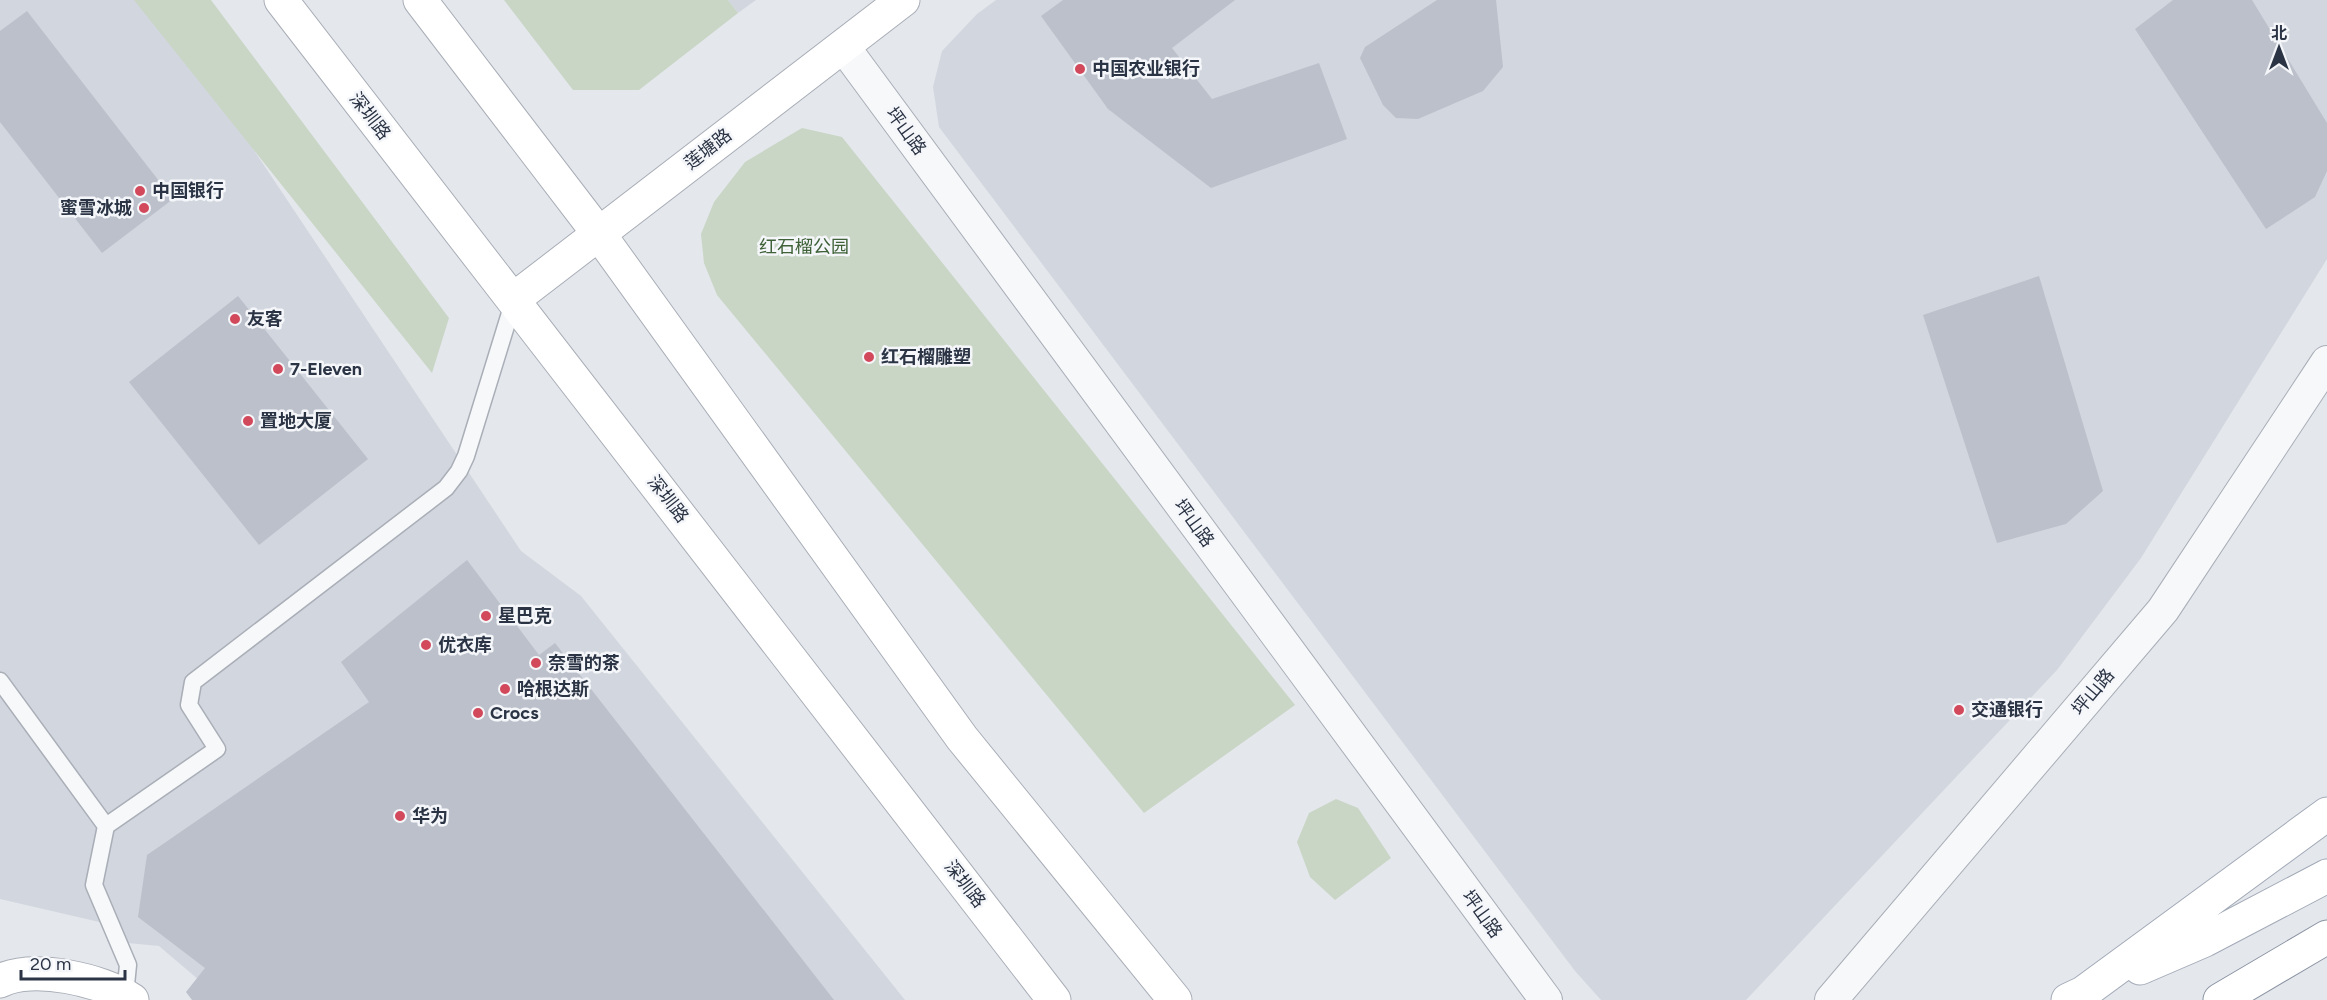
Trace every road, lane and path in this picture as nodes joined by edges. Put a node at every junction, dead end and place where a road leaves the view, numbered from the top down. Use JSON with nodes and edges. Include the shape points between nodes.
{"nodes":[{"id":1,"x":281,"y":0,"type":"edge"},
{"id":2,"x":420,"y":0,"type":"edge"},
{"id":3,"x":903,"y":0,"type":"edge"},
{"id":4,"x":843,"y":45,"type":"junction"},
{"id":5,"x":599,"y":234,"type":"junction"},
{"id":6,"x":514,"y":299,"type":"junction"},
{"id":7,"x":2327,"y":362,"type":"edge"},
{"id":8,"x":0,"y":681,"type":"edge"},
{"id":9,"x":2327,"y":814,"type":"edge"},
{"id":10,"x":106,"y":826,"type":"junction"},
{"id":11,"x":2327,"y":876,"type":"edge"},
{"id":12,"x":2327,"y":937,"type":"edge"},
{"id":13,"x":0,"y":981,"type":"edge"},
{"id":14,"x":2075,"y":997,"type":"edge"},
{"id":15,"x":128,"y":998,"type":"edge"},
{"id":16,"x":1054,"y":1000,"type":"edge"},
{"id":17,"x":1175,"y":1000,"type":"edge"},
{"id":18,"x":1546,"y":1000,"type":"edge"},
{"id":19,"x":1831,"y":1000,"type":"edge"},
{"id":20,"x":2220,"y":1000,"type":"edge"}],
"edges":[{"from":1,"to":6,"type":"main road","name":"深圳路"},
{"from":2,"to":5,"type":"main road"},
{"from":3,"to":4,"type":"main road","name":"莲塘路"},
{"from":4,"to":5,"type":"main road","name":"莲塘路"},
{"from":4,"to":18,"type":"street","name":"坪山路"},
{"from":5,"to":6,"type":"main road","name":"莲塘路"},
{"from":5,"to":17,"type":"main road","via":[[962,738]]},
{"from":6,"to":10,"type":"lane","via":[[466,456],[446,488],[193,682],[189,705],[217,749]]},
{"from":6,"to":16,"type":"main road","name":"深圳路"},
{"from":7,"to":19,"type":"street","name":"坪山路","via":[[2163,610]]},
{"from":8,"to":10,"type":"lane"},
{"from":9,"to":14,"type":"main road"},
{"from":10,"to":15,"type":"lane","via":[[94,885],[128,965]]},
{"from":11,"to":14,"type":"main road","via":[[2205,940]]},
{"from":12,"to":20,"type":"main road"},
{"from":13,"to":15,"type":"main road","via":[[50,974],[101,984]]}]}
